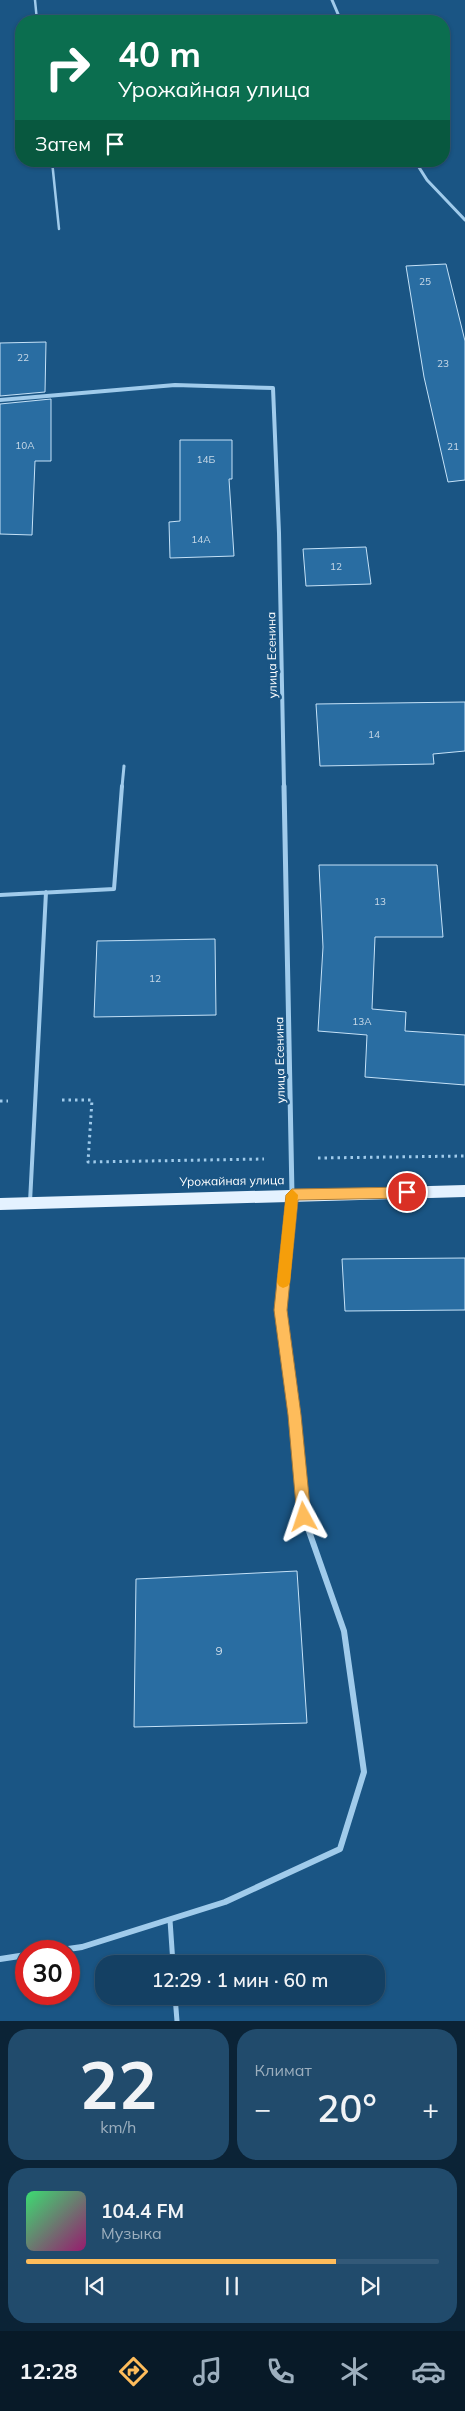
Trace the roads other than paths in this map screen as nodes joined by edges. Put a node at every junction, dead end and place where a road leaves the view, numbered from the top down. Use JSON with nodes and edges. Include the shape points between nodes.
{"nodes":[{"id":1,"x":35,"y":0,"type":"edge"},
{"id":2,"x":332,"y":0,"type":"edge"},
{"id":3,"x":36,"y":15,"type":"edge"},
{"id":4,"x":338,"y":15,"type":"edge"},
{"id":5,"x":53,"y":167,"type":"edge"},
{"id":6,"x":419,"y":167,"type":"edge"},
{"id":7,"x":465,"y":220,"type":"edge"},
{"id":8,"x":59,"y":229,"type":"dead end"},
{"id":9,"x":0,"y":400,"type":"edge"},
{"id":10,"x":124,"y":766,"type":"dead end"},
{"id":11,"x":46,"y":892,"type":"junction"},
{"id":12,"x":0,"y":895,"type":"edge"},
{"id":13,"x":465,"y":1191,"type":"edge"},
{"id":14,"x":292,"y":1195,"type":"junction"},
{"id":15,"x":30,"y":1202,"type":"junction"},
{"id":16,"x":0,"y":1204,"type":"edge"},
{"id":17,"x":170,"y":1920,"type":"junction"},
{"id":18,"x":80,"y":1947,"type":"edge"},
{"id":19,"x":172,"y":1955,"type":"edge"},
{"id":20,"x":15,"y":1957,"type":"edge"},
{"id":21,"x":0,"y":1959,"type":"edge"},
{"id":22,"x":176,"y":2005,"type":"edge"},
{"id":23,"x":177,"y":2021,"type":"edge"}],
"edges":[{"from":1,"to":3,"type":"lane"},
{"from":2,"to":4,"type":"street"},
{"from":5,"to":8,"type":"lane"},
{"from":6,"to":7,"type":"street"},
{"from":9,"to":14,"type":"street","name":"улица Есенина","via":[[175,385],[273,388],[279,533]]},
{"from":10,"to":11,"type":"lane","via":[[114,889]]},
{"from":11,"to":12,"type":"lane"},
{"from":11,"to":15,"type":"lane"},
{"from":13,"to":14,"type":"main road","name":"Урожайная улица"},
{"from":14,"to":15,"type":"main road","name":"Урожайная улица"},
{"from":14,"to":17,"type":"street","name":"улица Есенина","via":[[281,1310],[304,1517],[344,1631],[364,1772],[340,1849],[225,1902]]},
{"from":15,"to":16,"type":"main road","name":"Урожайная улица"},
{"from":17,"to":18,"type":"street","name":"улица Есенина"},
{"from":17,"to":19,"type":"lane"},
{"from":20,"to":21,"type":"street"},
{"from":22,"to":23,"type":"lane"}]}
